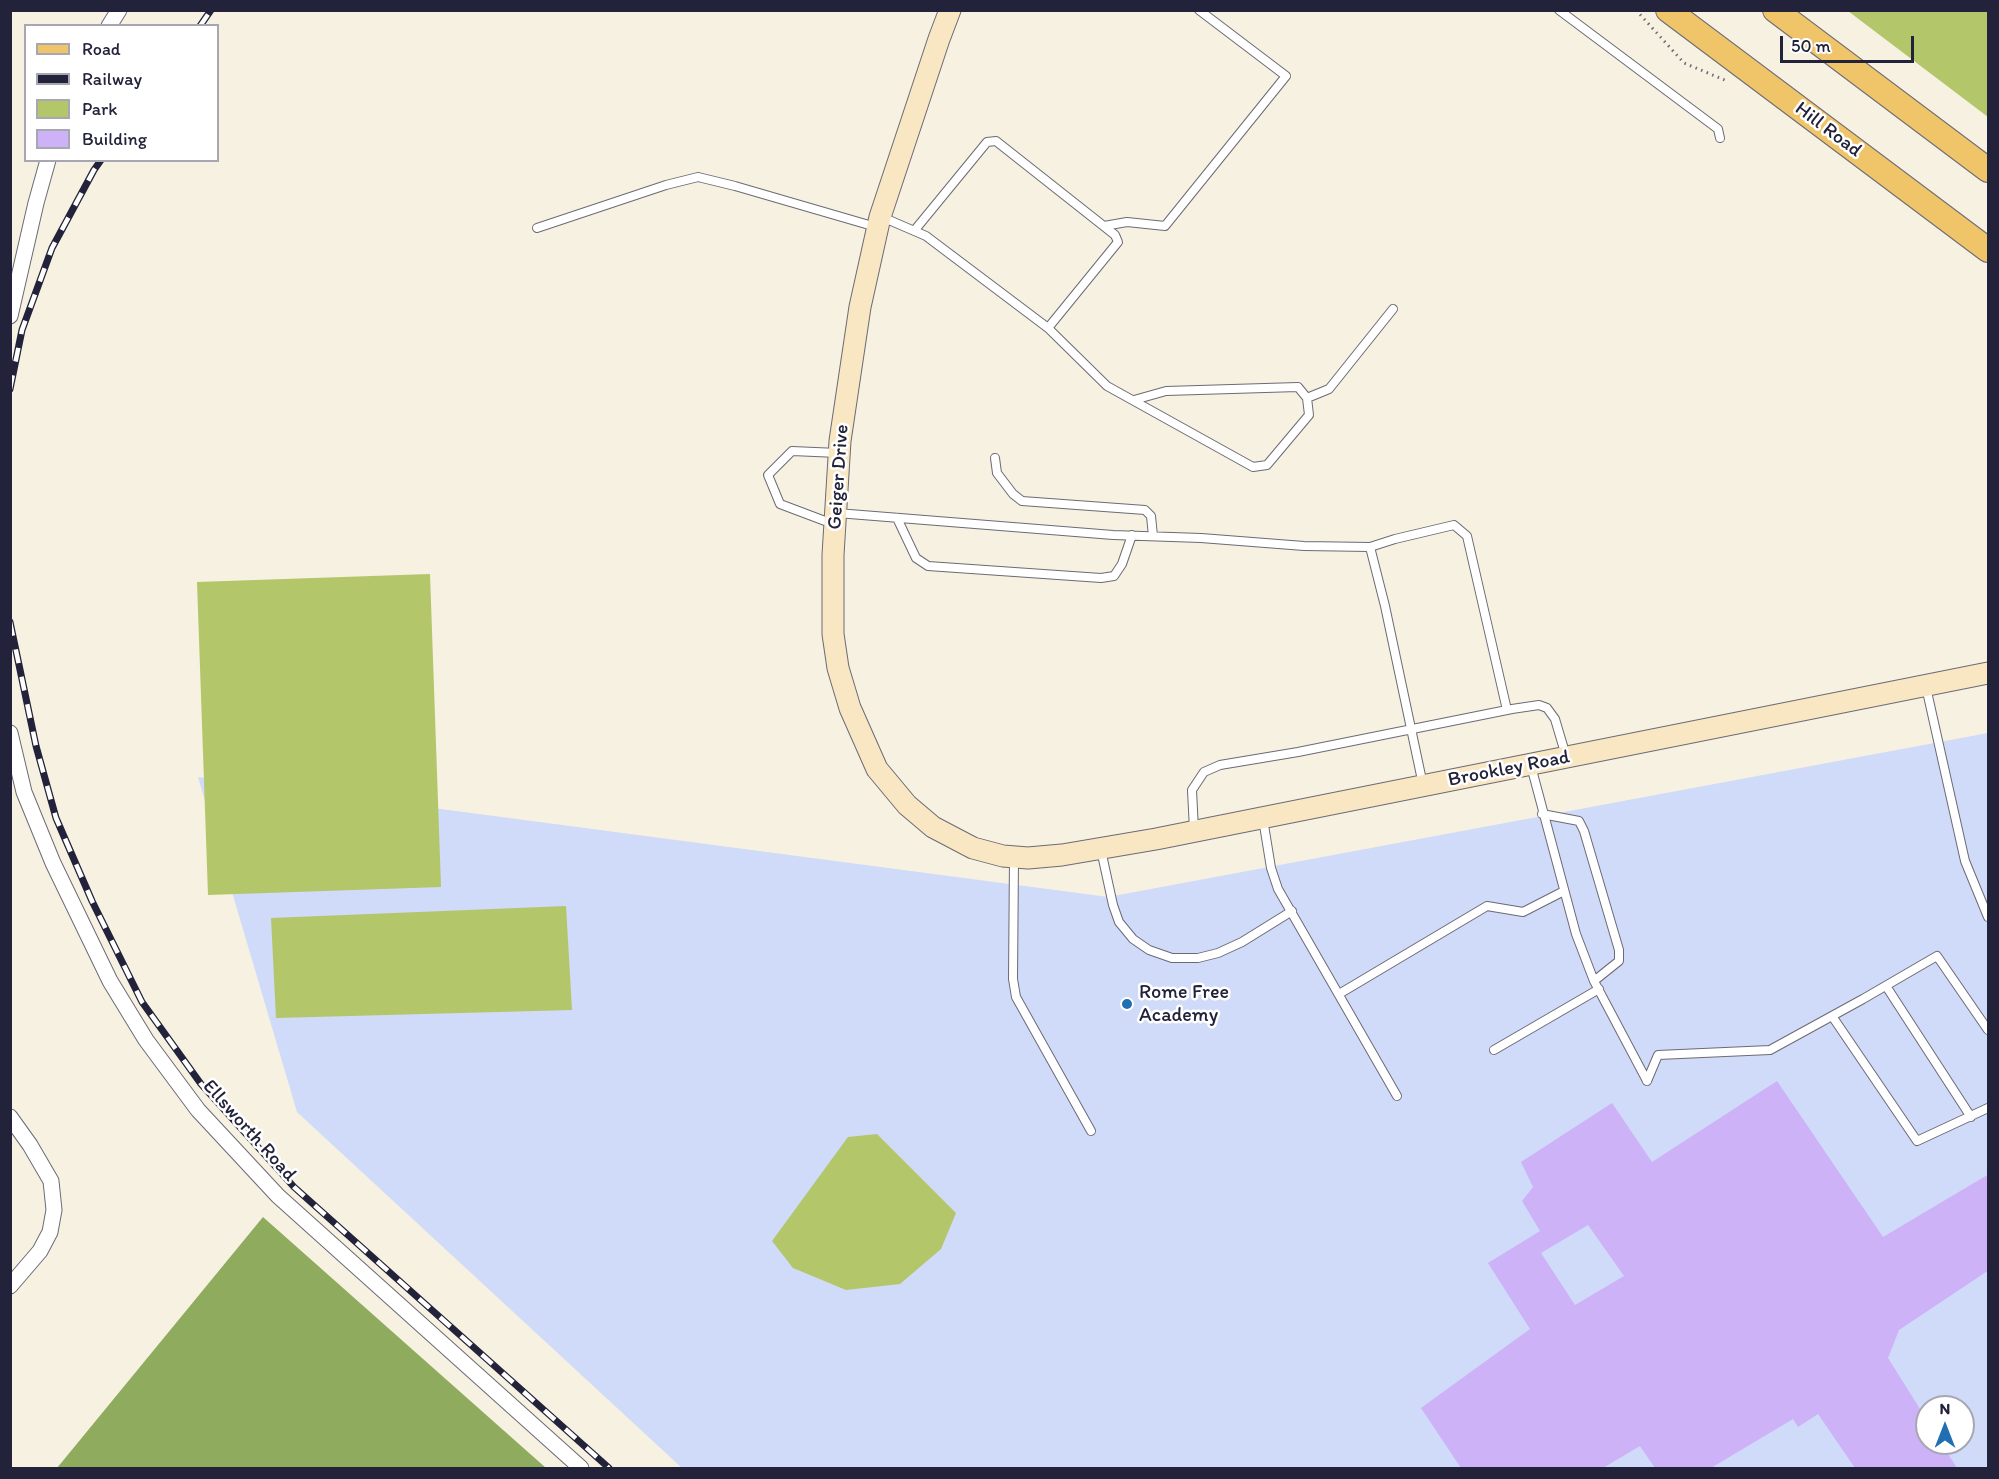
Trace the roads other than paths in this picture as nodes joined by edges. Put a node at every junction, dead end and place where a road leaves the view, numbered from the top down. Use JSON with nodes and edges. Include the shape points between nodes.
{"nodes":[{"id":1,"x":119,"y":10,"type":"edge"},
{"id":2,"x":950,"y":10,"type":"edge"},
{"id":3,"x":1199,"y":10,"type":"edge"},
{"id":4,"x":1559,"y":10,"type":"edge"},
{"id":5,"x":1668,"y":10,"type":"edge"},
{"id":6,"x":1775,"y":10,"type":"edge"},
{"id":7,"x":110,"y":24,"type":"edge"},
{"id":8,"x":1720,"y":138,"type":"dead end"},
{"id":9,"x":47,"y":162,"type":"edge"},
{"id":10,"x":1989,"y":170,"type":"edge"},
{"id":11,"x":879,"y":222,"type":"junction"},
{"id":12,"x":1104,"y":226,"type":"junction"},
{"id":13,"x":537,"y":228,"type":"dead end"},
{"id":14,"x":914,"y":231,"type":"junction"},
{"id":15,"x":1989,"y":250,"type":"edge"},
{"id":16,"x":1394,"y":309,"type":"dead end"},
{"id":17,"x":10,"y":316,"type":"edge"},
{"id":18,"x":1048,"y":328,"type":"junction"},
{"id":19,"x":1307,"y":398,"type":"junction"},
{"id":20,"x":1134,"y":400,"type":"junction"},
{"id":21,"x":839,"y":454,"type":"junction"},
{"id":22,"x":995,"y":458,"type":"dead end"},
{"id":23,"x":897,"y":518,"type":"junction"},
{"id":24,"x":836,"y":519,"type":"junction"},
{"id":25,"x":1132,"y":535,"type":"junction"},
{"id":26,"x":1153,"y":536,"type":"junction"},
{"id":27,"x":1370,"y":547,"type":"junction"},
{"id":28,"x":1989,"y":673,"type":"edge"},
{"id":29,"x":1926,"y":686,"type":"junction"},
{"id":30,"x":1507,"y":710,"type":"junction"},
{"id":31,"x":1412,"y":730,"type":"junction"},
{"id":32,"x":10,"y":733,"type":"edge"},
{"id":33,"x":1566,"y":758,"type":"junction"},
{"id":34,"x":1530,"y":765,"type":"junction"},
{"id":35,"x":15,"y":774,"type":"edge"},
{"id":36,"x":1424,"y":786,"type":"junction"},
{"id":37,"x":1542,"y":814,"type":"junction"},
{"id":38,"x":1263,"y":818,"type":"junction"},
{"id":39,"x":1194,"y":832,"type":"junction"},
{"id":40,"x":1101,"y":849,"type":"junction"},
{"id":41,"x":1021,"y":857,"type":"junction"},
{"id":42,"x":1564,"y":891,"type":"junction"},
{"id":43,"x":1292,"y":911,"type":"junction"},
{"id":44,"x":1989,"y":917,"type":"edge"},
{"id":45,"x":1594,"y":981,"type":"junction"},
{"id":46,"x":1886,"y":986,"type":"junction"},
{"id":47,"x":1599,"y":989,"type":"junction"},
{"id":48,"x":1339,"y":994,"type":"junction"},
{"id":49,"x":1832,"y":1016,"type":"junction"},
{"id":50,"x":1989,"y":1030,"type":"edge"},
{"id":51,"x":1494,"y":1050,"type":"dead end"},
{"id":52,"x":1397,"y":1096,"type":"dead end"},
{"id":53,"x":1989,"y":1108,"type":"edge"},
{"id":54,"x":1971,"y":1117,"type":"junction"},
{"id":55,"x":10,"y":1118,"type":"edge"},
{"id":56,"x":1091,"y":1131,"type":"dead end"},
{"id":57,"x":10,"y":1286,"type":"edge"},
{"id":58,"x":581,"y":1468,"type":"edge"}],
"edges":[{"from":1,"to":7,"type":"street"},
{"from":2,"to":11,"type":"street","name":"Geiger Drive"},
{"from":3,"to":12,"type":"lane","via":[[1286,76],[1165,226],[1127,222]]},
{"from":4,"to":8,"type":"lane","via":[[1718,129]]},
{"from":5,"to":15,"type":"main road","name":"Hill Road"},
{"from":6,"to":10,"type":"main road"},
{"from":9,"to":17,"type":"street"},
{"from":11,"to":13,"type":"lane","via":[[698,177]]},
{"from":11,"to":14,"type":"lane"},
{"from":11,"to":21,"type":"street","name":"Geiger Drive","via":[[860,307]]},
{"from":12,"to":14,"type":"lane","via":[[996,141],[987,141]]},
{"from":12,"to":18,"type":"lane","via":[[1118,242]]},
{"from":14,"to":18,"type":"lane"},
{"from":16,"to":19,"type":"lane","via":[[1329,389]]},
{"from":18,"to":20,"type":"lane","via":[[1107,386]]},
{"from":19,"to":20,"type":"lane","via":[[1298,387],[1279,387],[1166,391]]},
{"from":19,"to":20,"type":"lane","via":[[1309,415],[1266,465],[1253,467]]},
{"from":21,"to":24,"type":"street","name":"Geiger Drive"},
{"from":21,"to":24,"type":"lane","via":[[792,451],[768,475],[780,504]]},
{"from":22,"to":26,"type":"lane","via":[[997,474],[1022,501],[1145,510],[1151,516]]},
{"from":23,"to":24,"type":"lane"},
{"from":23,"to":25,"type":"lane"},
{"from":23,"to":25,"type":"lane","via":[[916,558],[928,566],[1101,578],[1114,576]]},
{"from":24,"to":41,"type":"street","name":"Geiger Drive","via":[[833,634],[838,668],[849,708],[877,769],[907,806],[933,826],[973,848]]},
{"from":25,"to":26,"type":"lane"},
{"from":26,"to":27,"type":"lane"},
{"from":27,"to":30,"type":"lane","via":[[1454,525],[1467,536]]},
{"from":27,"to":31,"type":"lane"},
{"from":28,"to":29,"type":"street","name":"Brookley Road"},
{"from":29,"to":33,"type":"street","name":"Brookley Road"},
{"from":29,"to":44,"type":"lane","via":[[1965,861]]},
{"from":30,"to":31,"type":"lane"},
{"from":30,"to":33,"type":"lane","via":[[1539,705],[1547,708],[1555,719]]},
{"from":31,"to":36,"type":"lane"},
{"from":31,"to":39,"type":"lane","via":[[1220,765],[1204,772],[1192,790]]},
{"from":32,"to":35,"type":"street","name":"Ellsworth Road"},
{"from":33,"to":34,"type":"street","name":"Brookley Road"},
{"from":34,"to":36,"type":"street","name":"Brookley Road"},
{"from":34,"to":37,"type":"lane"},
{"from":35,"to":58,"type":"street","name":"Ellsworth Road","via":[[52,864],[110,981],[146,1040],[198,1110],[278,1196]]},
{"from":36,"to":38,"type":"street","name":"Brookley Road"},
{"from":37,"to":42,"type":"lane"},
{"from":37,"to":45,"type":"lane","via":[[1579,821],[1584,831],[1619,950],[1619,962]]},
{"from":38,"to":39,"type":"street","name":"Brookley Road"},
{"from":38,"to":43,"type":"lane","via":[[1271,868]]},
{"from":39,"to":40,"type":"street","name":"Brookley Road"},
{"from":40,"to":41,"type":"street","name":"Brookley Road"},
{"from":40,"to":43,"type":"lane","via":[[1119,922],[1149,950],[1172,958],[1218,953]]},
{"from":41,"to":56,"type":"lane","via":[[1013,979],[1016,997]]},
{"from":42,"to":45,"type":"lane","via":[[1575,934]]},
{"from":42,"to":48,"type":"lane","via":[[1523,912],[1487,906]]},
{"from":43,"to":48,"type":"lane"},
{"from":45,"to":47,"type":"lane"},
{"from":46,"to":49,"type":"lane"},
{"from":46,"to":50,"type":"lane","via":[[1936,956]]},
{"from":46,"to":54,"type":"lane"},
{"from":47,"to":49,"type":"lane","via":[[1647,1081],[1659,1055],[1770,1050]]},
{"from":47,"to":51,"type":"lane"},
{"from":48,"to":52,"type":"lane"},
{"from":49,"to":54,"type":"lane","via":[[1917,1141]]},
{"from":53,"to":54,"type":"lane"},
{"from":55,"to":57,"type":"street","via":[[51,1181],[54,1210],[50,1232],[40,1251]]}]}
